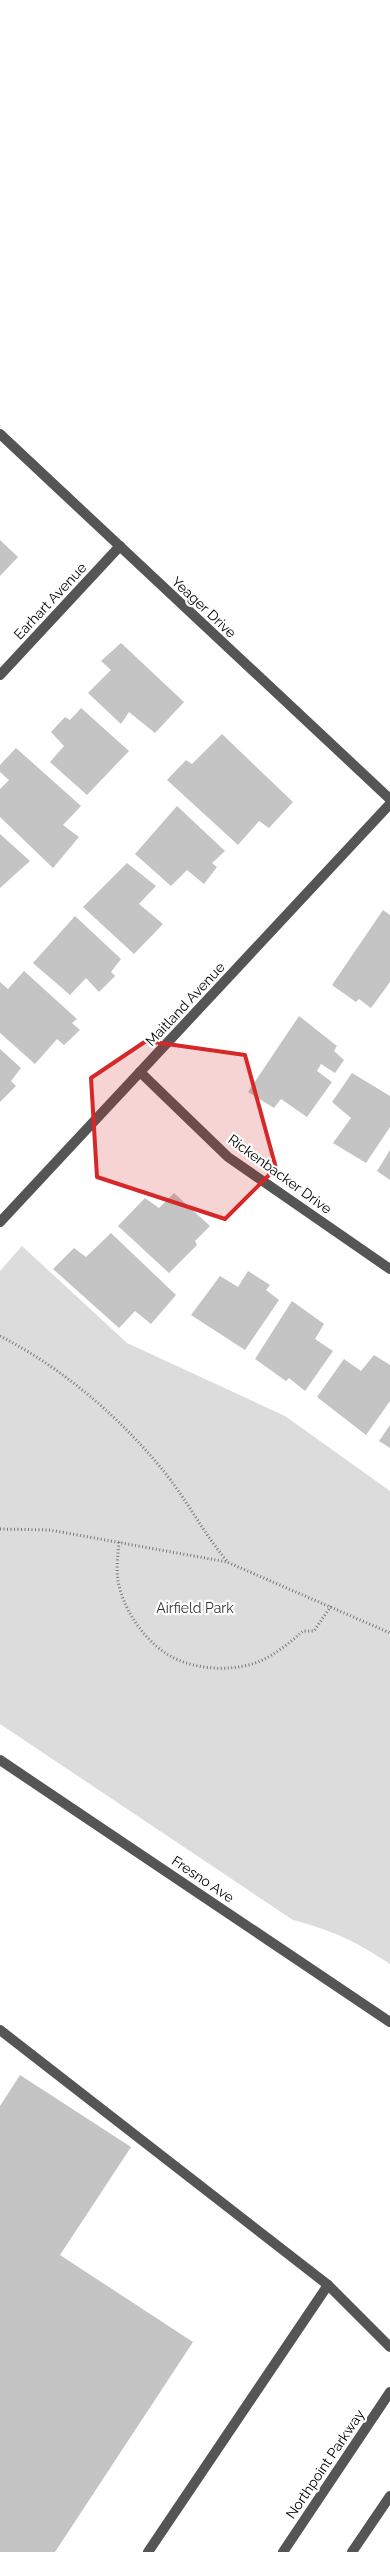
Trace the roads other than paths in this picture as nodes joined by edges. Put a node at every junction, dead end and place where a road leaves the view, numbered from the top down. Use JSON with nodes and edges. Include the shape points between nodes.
{"nodes":[{"id":1,"x":0,"y":434,"type":"edge"},
{"id":2,"x":120,"y":546,"type":"junction"},
{"id":3,"x":0,"y":675,"type":"edge"},
{"id":4,"x":390,"y":799,"type":"edge"},
{"id":5,"x":390,"y":804,"type":"edge"},
{"id":6,"x":140,"y":1072,"type":"junction"},
{"id":7,"x":0,"y":1222,"type":"edge"},
{"id":8,"x":390,"y":1269,"type":"edge"},
{"id":9,"x":0,"y":1760,"type":"edge"},
{"id":10,"x":390,"y":2022,"type":"edge"},
{"id":11,"x":0,"y":2030,"type":"edge"},
{"id":12,"x":328,"y":2285,"type":"junction"},
{"id":13,"x":390,"y":2347,"type":"edge"},
{"id":14,"x":390,"y":2392,"type":"edge"},
{"id":15,"x":390,"y":2496,"type":"edge"},
{"id":16,"x":148,"y":2552,"type":"edge"},
{"id":17,"x":283,"y":2552,"type":"edge"},
{"id":18,"x":352,"y":2552,"type":"edge"}],
"edges":[{"from":1,"to":2,"type":"street","name":"Yeager Drive"},
{"from":2,"to":3,"type":"street","name":"Earhart Avenue"},
{"from":2,"to":4,"type":"street","name":"Yeager Drive"},
{"from":5,"to":6,"type":"street","name":"Maitland Avenue"},
{"from":6,"to":7,"type":"street","name":"Maitland Avenue"},
{"from":6,"to":8,"type":"street","name":"Rickenbacker Drive","via":[[228,1157]]},
{"from":9,"to":10,"type":"street","name":"Fresno Ave"},
{"from":11,"to":12,"type":"street"},
{"from":12,"to":13,"type":"street"},
{"from":12,"to":16,"type":"street"},
{"from":14,"to":17,"type":"street","name":"Northpoint Parkway"},
{"from":15,"to":18,"type":"street"}]}
